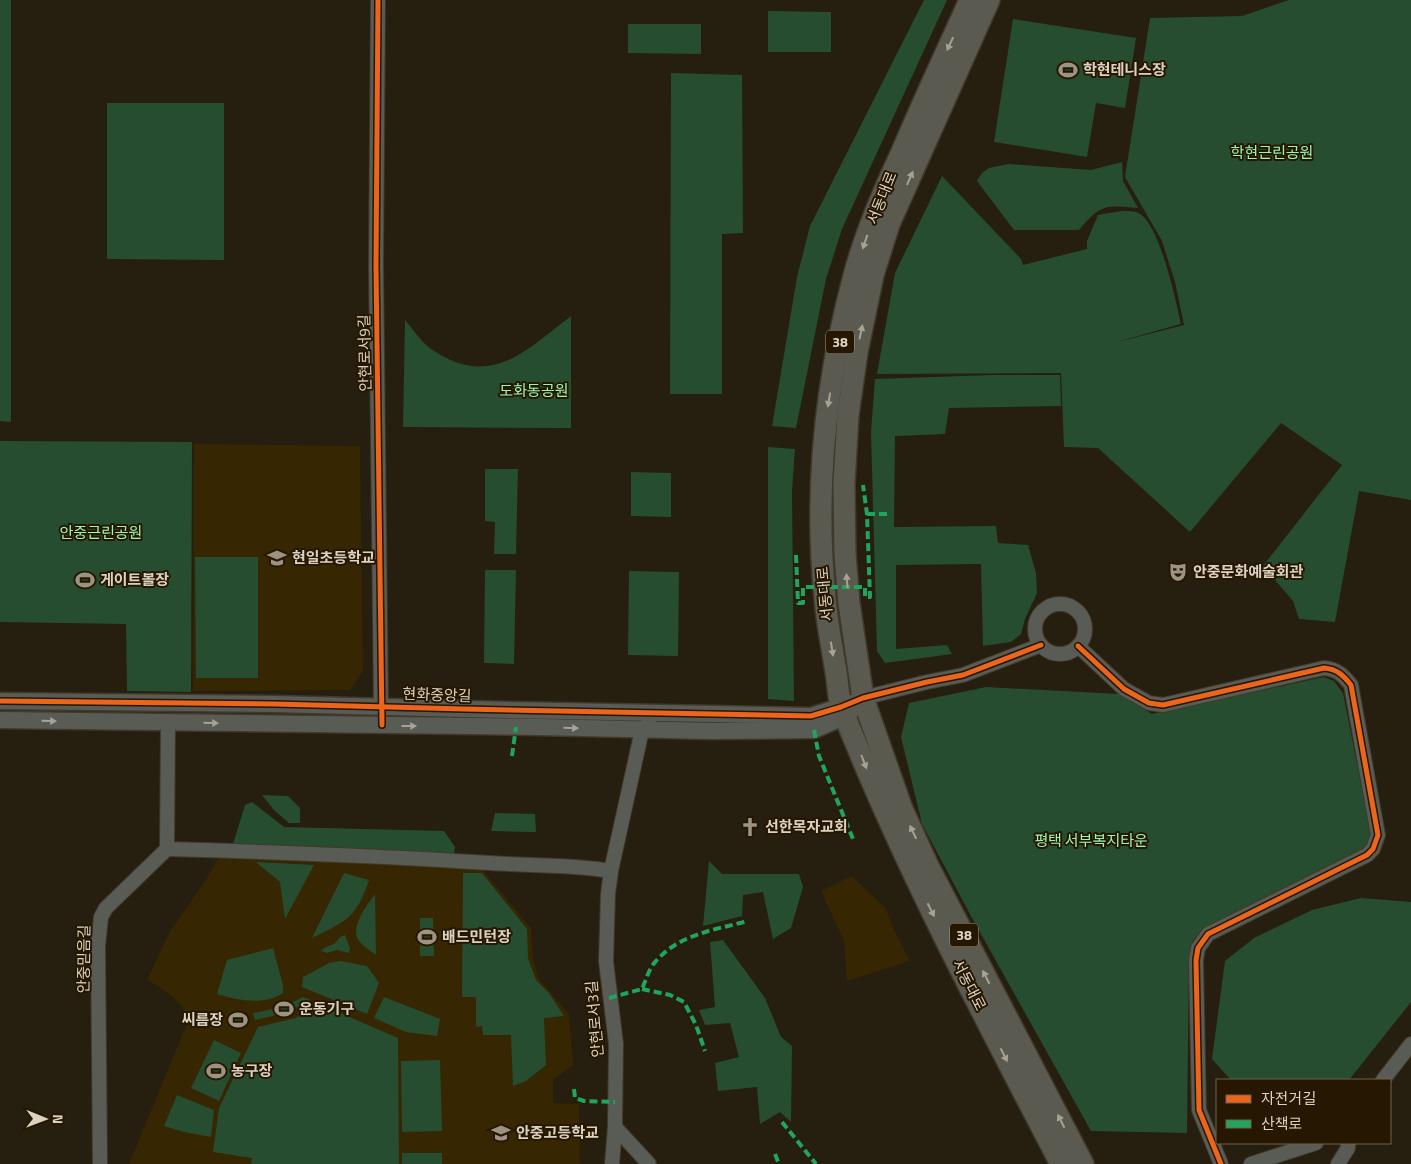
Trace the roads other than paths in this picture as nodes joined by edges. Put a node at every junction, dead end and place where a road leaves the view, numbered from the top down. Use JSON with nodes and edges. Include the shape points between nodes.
{"nodes":[{"id":1,"x":378,"y":0,"type":"edge"},
{"id":2,"x":984,"y":1,"type":"edge"},
{"id":3,"x":1041,"y":645,"type":"junction"},
{"id":4,"x":1078,"y":646,"type":"junction"},
{"id":5,"x":863,"y":698,"type":"junction"},
{"id":6,"x":0,"y":701,"type":"edge"},
{"id":7,"x":381,"y":706,"type":"junction"},
{"id":8,"x":844,"y":712,"type":"junction"},
{"id":9,"x":658,"y":714,"type":"junction"},
{"id":10,"x":0,"y":720,"type":"edge"},
{"id":11,"x":168,"y":723,"type":"junction"},
{"id":12,"x":382,"y":726,"type":"junction"},
{"id":13,"x":642,"y":730,"type":"junction"},
{"id":14,"x":168,"y":849,"type":"junction"},
{"id":15,"x":611,"y":870,"type":"junction"},
{"id":16,"x":1411,"y":1044,"type":"edge"},
{"id":17,"x":1384,"y":1079,"type":"edge"},
{"id":18,"x":615,"y":1127,"type":"junction"},
{"id":19,"x":1313,"y":1144,"type":"edge"},
{"id":20,"x":1348,"y":1144,"type":"edge"},
{"id":21,"x":100,"y":1164,"type":"edge"},
{"id":22,"x":612,"y":1164,"type":"edge"},
{"id":23,"x":649,"y":1164,"type":"edge"},
{"id":24,"x":1061,"y":1164,"type":"edge"},
{"id":25,"x":1083,"y":1164,"type":"edge"},
{"id":26,"x":1221,"y":1164,"type":"edge"},
{"id":27,"x":1251,"y":1164,"type":"edge"},
{"id":28,"x":1338,"y":1164,"type":"edge"}],
"edges":[{"from":1,"to":7,"type":"street","name":"안현로서9길","via":[[376,266]]},
{"from":5,"to":2,"type":"main road","name":"서동대로","number":"38","one_way":true,"via":[[849,603],[844,510],[848,415],[857,352],[873,274],[889,224]]},
{"from":2,"to":8,"type":"main road","name":"서동대로","number":"38","one_way":true,"via":[[924,100],[872,223],[854,274],[832,384],[820,495],[828,624]]},
{"from":3,"to":4,"type":"street","via":[[1058,655],[1067,654]]},
{"from":3,"to":4,"type":"street","via":[[1035,634],[1038,618],[1048,607],[1064,604],[1072,607],[1083,619],[1084,636]]},
{"from":3,"to":5,"type":"street","via":[[963,675]]},
{"from":4,"to":26,"type":"street","via":[[1124,689],[1149,703],[1163,705],[1324,668],[1334,669],[1351,685],[1378,834],[1373,849],[1367,855],[1208,934],[1198,948],[1199,1110]]},
{"from":5,"to":8,"type":"street"},
{"from":25,"to":5,"type":"main road","name":"서동대로","number":"38","one_way":true,"via":[[928,866],[902,809]]},
{"from":6,"to":7,"type":"street","name":"현화중앙길"},
{"from":7,"to":9,"type":"street","name":"현화중앙길"},
{"from":7,"to":12,"type":"street"},
{"from":8,"to":9,"type":"street","name":"현화중앙길","via":[[811,716]]},
{"from":8,"to":13,"type":"street","via":[[814,730]]},
{"from":8,"to":24,"type":"main road","name":"서동대로","number":"38","one_way":true,"via":[[918,884]]},
{"from":9,"to":13,"type":"street"},
{"from":10,"to":11,"type":"street","one_way":true},
{"from":11,"to":12,"type":"street","one_way":true},
{"from":11,"to":14,"type":"street"},
{"from":12,"to":13,"type":"street","one_way":true},
{"from":13,"to":15,"type":"street","name":"안현로서3길"},
{"from":14,"to":15,"type":"street","via":[[548,864]]},
{"from":14,"to":21,"type":"street","name":"안중믿음길","via":[[101,916],[98,946]]},
{"from":15,"to":18,"type":"street","name":"안현로서3길","via":[[606,961],[616,1044]]},
{"from":16,"to":17,"type":"street"},
{"from":18,"to":22,"type":"street","name":"안현로서3길"},
{"from":18,"to":23,"type":"street"},
{"from":19,"to":27,"type":"street"},
{"from":20,"to":28,"type":"street"}]}
